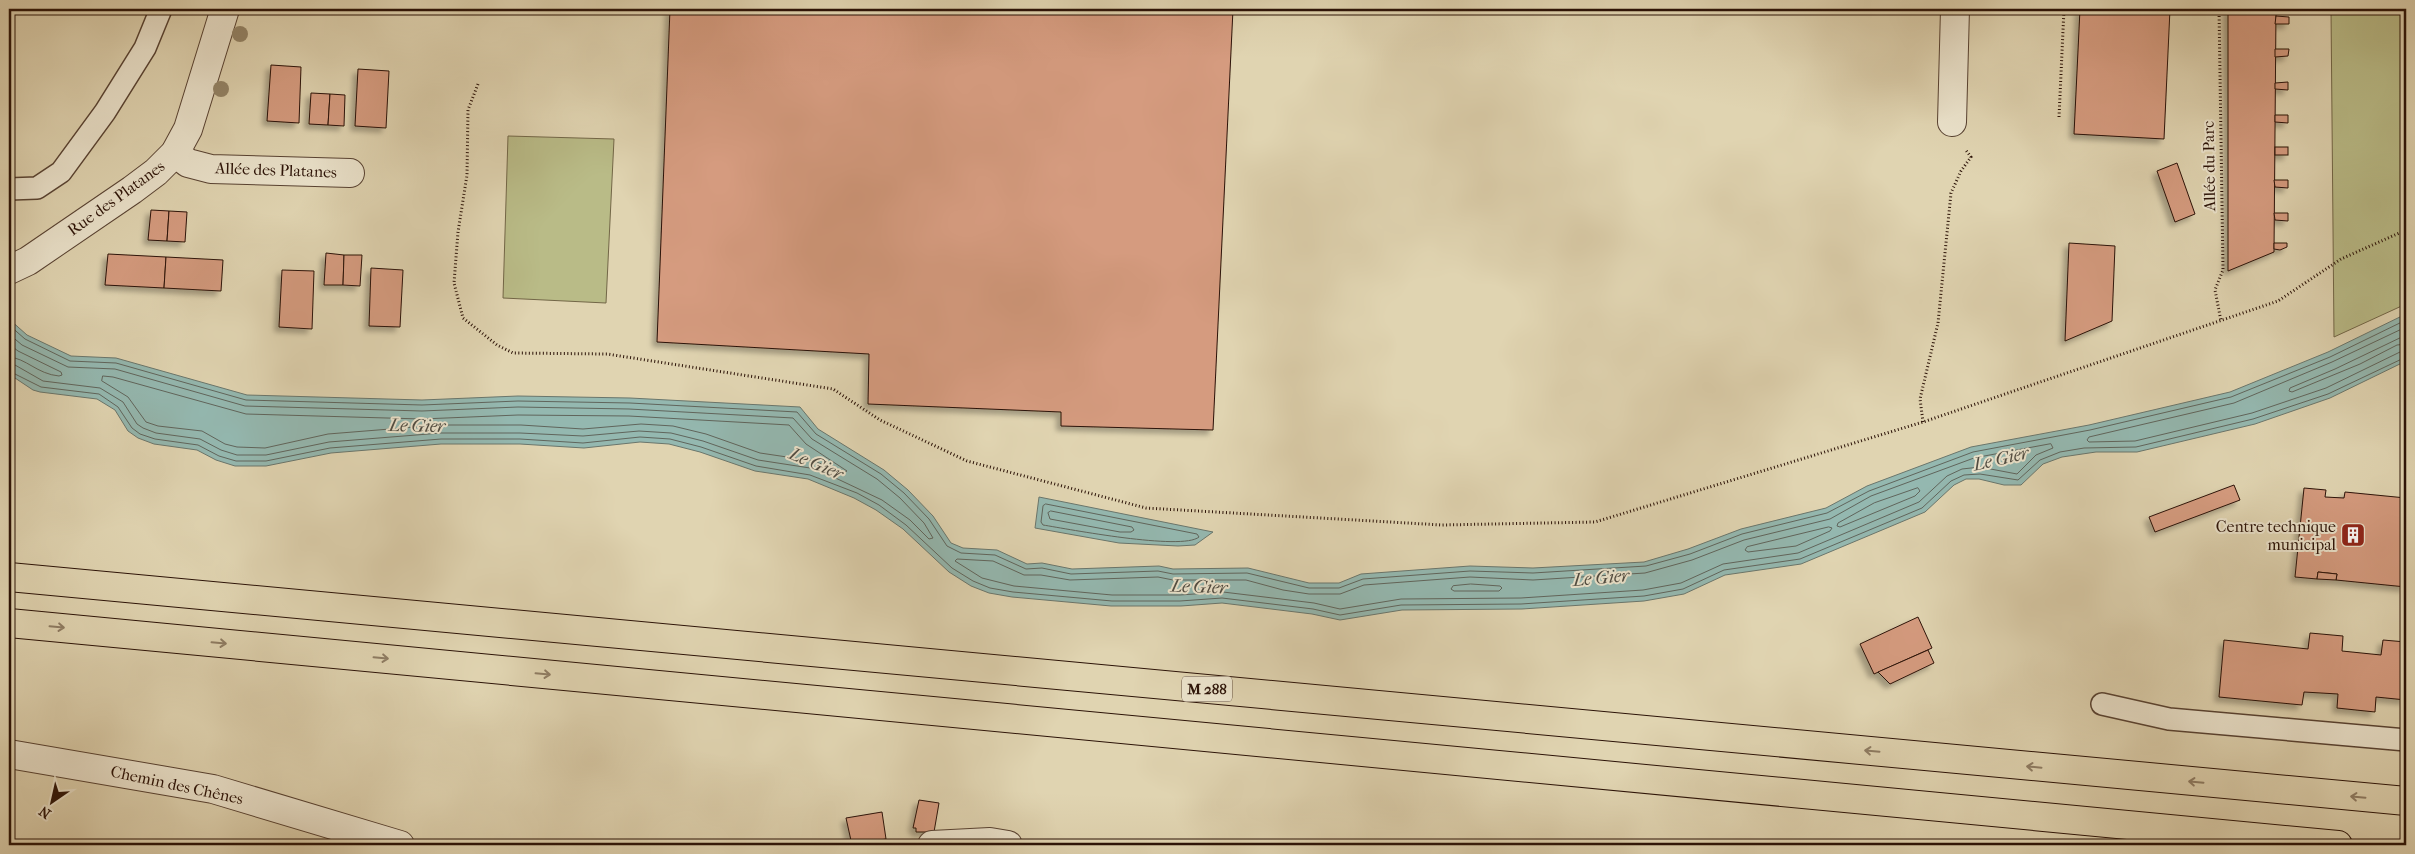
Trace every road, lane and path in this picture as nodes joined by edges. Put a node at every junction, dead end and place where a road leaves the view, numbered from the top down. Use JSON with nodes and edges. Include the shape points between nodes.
{"nodes":[{"id":1,"x":161,"y":9,"type":"edge"},
{"id":2,"x":225,"y":9,"type":"edge"},
{"id":3,"x":1955,"y":9,"type":"edge"},
{"id":4,"x":2064,"y":9,"type":"edge"},
{"id":5,"x":2219,"y":9,"type":"edge"},
{"id":6,"x":478,"y":84,"type":"dead end"},
{"id":7,"x":2059,"y":118,"type":"dead end"},
{"id":8,"x":1952,"y":122,"type":"joint"},
{"id":9,"x":175,"y":153,"type":"junction"},
{"id":10,"x":350,"y":173,"type":"dead end"},
{"id":11,"x":9,"y":189,"type":"edge"},
{"id":12,"x":2406,"y":230,"type":"edge"},
{"id":13,"x":18,"y":265,"type":"edge"},
{"id":14,"x":2221,"y":320,"type":"junction"},
{"id":15,"x":1923,"y":422,"type":"junction"},
{"id":16,"x":9,"y":577,"type":"edge"},
{"id":17,"x":9,"y":622,"type":"edge"},
{"id":18,"x":2102,"y":704,"type":"dead end"},
{"id":19,"x":2406,"y":740,"type":"edge"},
{"id":20,"x":9,"y":754,"type":"edge"},
{"id":21,"x":2406,"y":801,"type":"edge"},
{"id":22,"x":400,"y":845,"type":"edge"},
{"id":23,"x":932,"y":845,"type":"edge"},
{"id":24,"x":1008,"y":845,"type":"edge"},
{"id":25,"x":2338,"y":845,"type":"edge"}],
"edges":[{"from":1,"to":11,"type":"lane","via":[[145,48],[105,112],[61,172],[37,188]]},
{"from":2,"to":9,"type":"street","name":"Rue des Platanes","via":[[188,129]]},
{"from":3,"to":8,"type":"street"},
{"from":4,"to":7,"type":"path"},
{"from":5,"to":14,"type":"path","name":"Allée du Parc","via":[[2223,270],[2215,290]]},
{"from":6,"to":15,"type":"path","via":[[468,110],[467,175],[454,283],[463,318],[497,345],[513,353],[607,354],[833,389],[880,420],[967,460],[1146,508],[1442,525],[1595,522]]},
{"from":8,"to":15,"type":"path","via":[[1961,144],[1972,157],[1951,193],[1938,324],[1920,399]]},
{"from":9,"to":10,"type":"street","name":"Allée des Platanes","via":[[188,163],[211,169]]},
{"from":9,"to":13,"type":"street","name":"Rue des Platanes","via":[[132,190]]},
{"from":12,"to":14,"type":"path","via":[[2341,259],[2278,301]]},
{"from":14,"to":15,"type":"path"},
{"from":21,"to":16,"type":"highway","number":"M 288","one_way":true},
{"from":17,"to":25,"type":"highway","one_way":true},
{"from":18,"to":19,"type":"lane","via":[[2169,720]]},
{"from":20,"to":22,"type":"street","name":"Chemin des Chênes","via":[[213,789]]},
{"from":23,"to":24,"type":"street","via":[[990,842]]}]}
